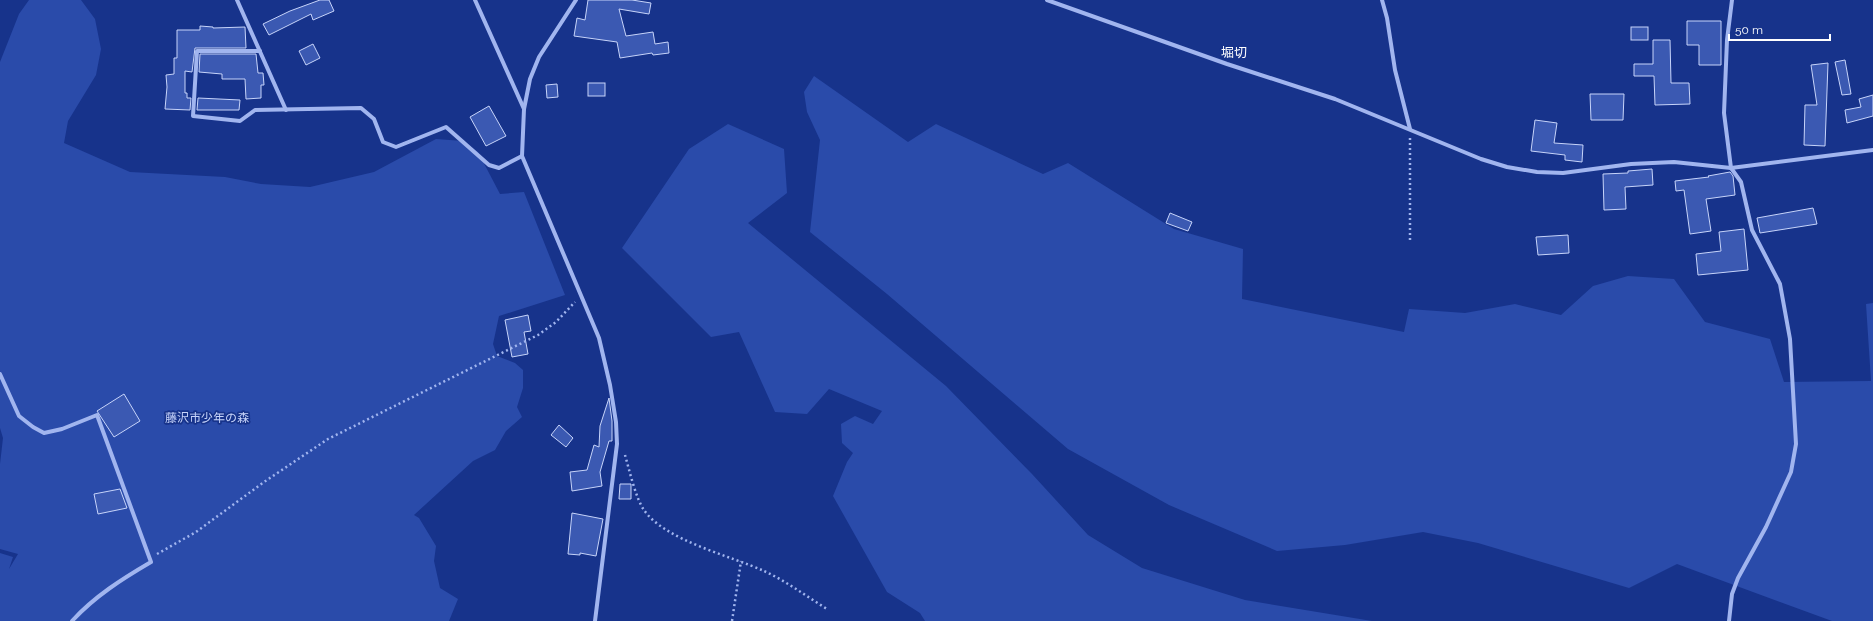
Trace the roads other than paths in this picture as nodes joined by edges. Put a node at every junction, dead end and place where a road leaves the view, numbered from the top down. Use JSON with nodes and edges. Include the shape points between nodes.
{"nodes":[{"id":1,"x":237,"y":0,"type":"edge"},
{"id":2,"x":475,"y":0,"type":"edge"},
{"id":3,"x":576,"y":0,"type":"edge"},
{"id":4,"x":1047,"y":0,"type":"edge"},
{"id":5,"x":1382,"y":0,"type":"edge"},
{"id":6,"x":1732,"y":0,"type":"edge"},
{"id":7,"x":260,"y":51,"type":"junction"},
{"id":8,"x":524,"y":109,"type":"junction"},
{"id":9,"x":286,"y":110,"type":"junction"},
{"id":10,"x":1410,"y":129,"type":"junction"},
{"id":11,"x":1873,"y":150,"type":"edge"},
{"id":12,"x":522,"y":156,"type":"junction"},
{"id":13,"x":1731,"y":168,"type":"junction"},
{"id":14,"x":0,"y":374,"type":"edge"},
{"id":15,"x":72,"y":621,"type":"edge"},
{"id":16,"x":595,"y":621,"type":"edge"},
{"id":17,"x":1729,"y":621,"type":"edge"}],
"edges":[{"from":1,"to":7,"type":"street"},
{"from":2,"to":8,"type":"street"},
{"from":3,"to":8,"type":"street","via":[[539,57],[530,79]]},
{"from":4,"to":10,"type":"street","via":[[1227,64],[1335,98]]},
{"from":5,"to":10,"type":"street","via":[[1395,70]]},
{"from":6,"to":13,"type":"street","via":[[1727,40],[1724,113]]},
{"from":7,"to":9,"type":"street"},
{"from":7,"to":9,"type":"street","via":[[197,51],[193,116],[240,121],[255,110]]},
{"from":8,"to":12,"type":"street"},
{"from":9,"to":12,"type":"street","via":[[361,108],[374,119],[383,142],[396,146],[446,127],[489,165],[499,168]]},
{"from":10,"to":13,"type":"street","via":[[1481,159],[1537,172],[1563,173],[1631,164],[1674,162]]},
{"from":11,"to":13,"type":"street"},
{"from":12,"to":16,"type":"street","via":[[599,338],[616,422],[617,444]]},
{"from":13,"to":17,"type":"street","via":[[1741,182],[1752,230],[1780,284],[1790,339],[1796,444],[1788,479],[1766,527],[1738,578],[1732,594]]},
{"from":14,"to":15,"type":"street","via":[[19,416],[44,433],[62,430],[97,415],[151,562],[105,591]]}]}
